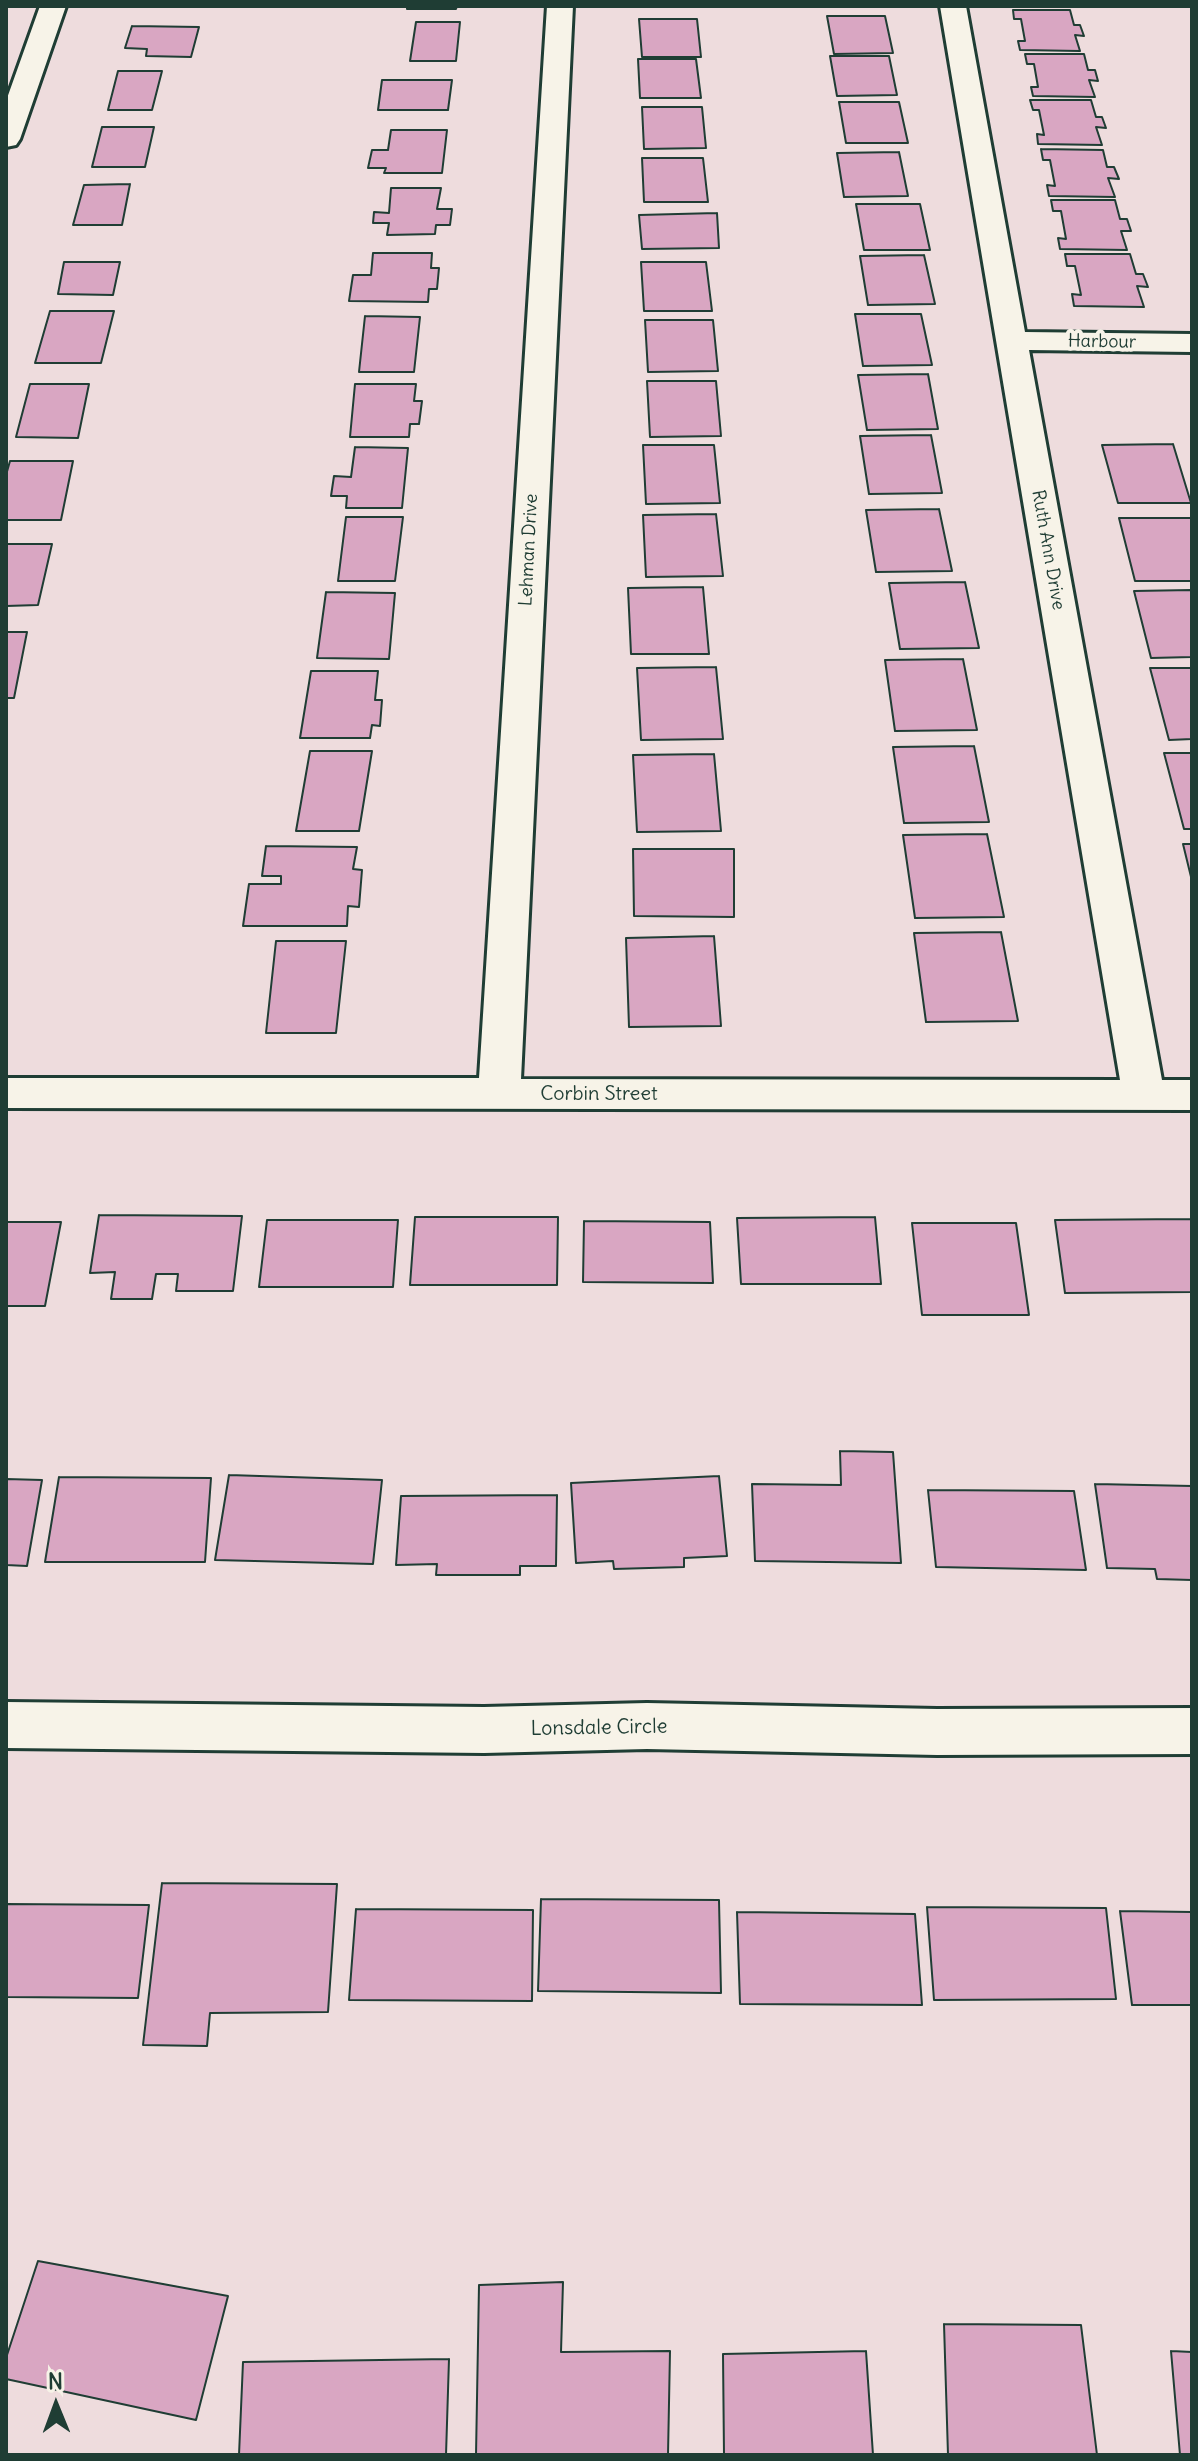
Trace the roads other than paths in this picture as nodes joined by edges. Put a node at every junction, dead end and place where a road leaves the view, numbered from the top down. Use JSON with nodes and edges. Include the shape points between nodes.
{"nodes":[{"id":1,"x":53,"y":6,"type":"edge"},
{"id":2,"x":560,"y":6,"type":"edge"},
{"id":3,"x":953,"y":6,"type":"edge"},
{"id":4,"x":6,"y":139,"type":"edge"},
{"id":5,"x":1012,"y":341,"type":"junction"},
{"id":6,"x":1192,"y":343,"type":"edge"},
{"id":7,"x":6,"y":1093,"type":"edge"},
{"id":8,"x":499,"y":1094,"type":"junction"},
{"id":9,"x":1144,"y":1095,"type":"junction"},
{"id":10,"x":1192,"y":1095,"type":"edge"},
{"id":11,"x":6,"y":1725,"type":"edge"},
{"id":12,"x":1192,"y":1731,"type":"edge"}],
"edges":[{"from":1,"to":4,"type":"street"},
{"from":2,"to":8,"type":"street","name":"Lehman Drive"},
{"from":3,"to":5,"type":"street","name":"Ruth Ann Drive"},
{"from":5,"to":6,"type":"street","name":"Harbour"},
{"from":5,"to":9,"type":"street","name":"Ruth Ann Drive"},
{"from":7,"to":8,"type":"street","name":"Corbin Street"},
{"from":8,"to":9,"type":"street","name":"Corbin Street"},
{"from":9,"to":10,"type":"street","name":"Corbin Street"},
{"from":11,"to":12,"type":"street","name":"Lonsdale Circle"}]}
